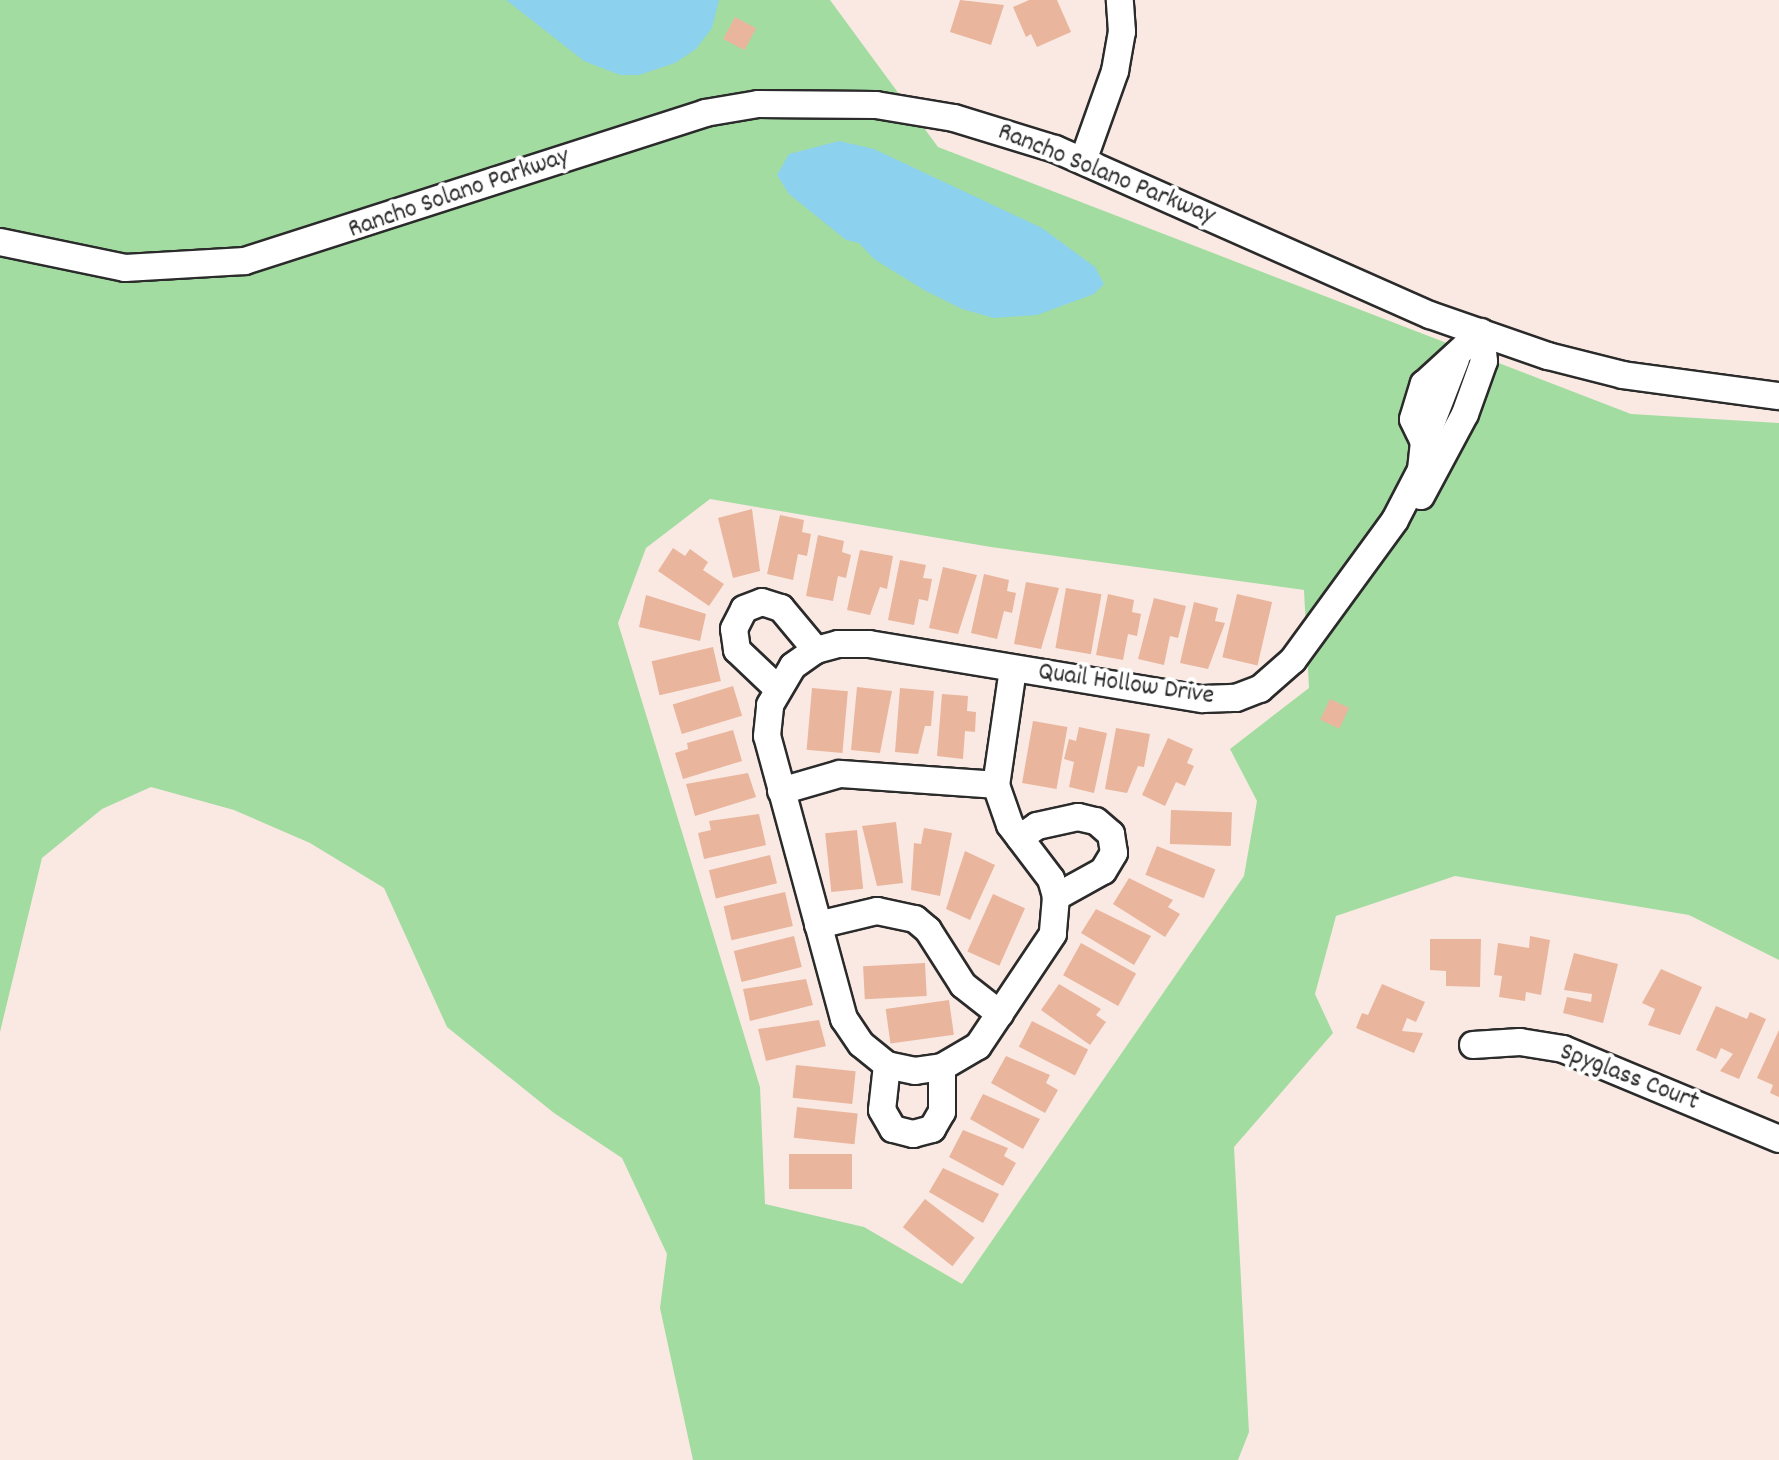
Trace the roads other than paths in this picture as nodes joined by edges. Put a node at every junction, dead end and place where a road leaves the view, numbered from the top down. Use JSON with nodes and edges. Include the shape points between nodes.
{"nodes":[{"id":1,"x":1120,"y":0,"type":"edge"},
{"id":2,"x":1083,"y":161,"type":"junction"},
{"id":3,"x":0,"y":242,"type":"edge"},
{"id":4,"x":1481,"y":332,"type":"junction"},
{"id":5,"x":1779,"y":396,"type":"edge"},
{"id":6,"x":1435,"y":446,"type":"junction"},
{"id":7,"x":816,"y":650,"type":"junction"},
{"id":8,"x":1013,"y":669,"type":"junction"},
{"id":9,"x":777,"y":688,"type":"junction"},
{"id":10,"x":996,"y":785,"type":"junction"},
{"id":11,"x":781,"y":791,"type":"junction"},
{"id":12,"x":1020,"y":838,"type":"junction"},
{"id":13,"x":1056,"y":897,"type":"junction"},
{"id":14,"x":818,"y":925,"type":"junction"},
{"id":15,"x":1000,"y":1014,"type":"junction"},
{"id":16,"x":1473,"y":1045,"type":"dead end"},
{"id":17,"x":887,"y":1065,"type":"junction"},
{"id":18,"x":942,"y":1067,"type":"junction"},
{"id":19,"x":1779,"y":1139,"type":"edge"}],
"edges":[{"from":1,"to":2,"type":"street","via":[[1122,32],[1115,71]]},
{"from":2,"to":3,"type":"street","name":"Rancho Solano Parkway","via":[[954,118],[876,105],[758,104],[705,113],[245,261],[125,268]]},
{"from":2,"to":4,"type":"street","name":"Rancho Solano Parkway","via":[[1430,315]]},
{"from":4,"to":5,"type":"street","name":"Rancho Solano Parkway","via":[[1623,375]]},
{"from":4,"to":6,"type":"street","name":"Quail Hollow Drive","via":[[1484,361]]},
{"from":4,"to":6,"type":"street","name":"Quail Hollow Drive","via":[[1424,384],[1413,419]]},
{"from":6,"to":8,"type":"street","name":"Quail Hollow Drive","via":[[1395,520],[1293,660],[1260,689],[1236,698],[1203,699]]},
{"from":7,"to":8,"type":"street","name":"Quail Hollow Drive","via":[[869,644]]},
{"from":7,"to":9,"type":"street","via":[[793,666]]},
{"from":7,"to":9,"type":"street","via":[[781,608],[762,602],[744,609],[734,629],[737,650]]},
{"from":8,"to":10,"type":"street","name":"Quail Hollow Drive"},
{"from":9,"to":11,"type":"street","via":[[767,736]]},
{"from":10,"to":11,"type":"street","via":[[840,774]]},
{"from":10,"to":12,"type":"street","name":"Quail Hollow Drive","via":[[1002,810]]},
{"from":11,"to":14,"type":"street"},
{"from":12,"to":13,"type":"street","name":"Quail Hollow Drive","via":[[1051,879]]},
{"from":12,"to":13,"type":"street","via":[[1037,826],[1078,817],[1096,821],[1111,834],[1114,853],[1103,871]]},
{"from":13,"to":15,"type":"street","via":[[1053,934]]},
{"from":14,"to":15,"type":"street","via":[[877,911],[915,919],[928,930],[963,985]]},
{"from":14,"to":17,"type":"street","via":[[844,1019],[861,1044]]},
{"from":15,"to":18,"type":"street","via":[[978,1046]]},
{"from":16,"to":19,"type":"street","name":"Spyglass Court","via":[[1520,1042],[1563,1049]]},
{"from":17,"to":18,"type":"street","via":[[915,1071]]},
{"from":17,"to":18,"type":"street","via":[[882,1110],[893,1129],[913,1134],[932,1129],[942,1112]]}]}
